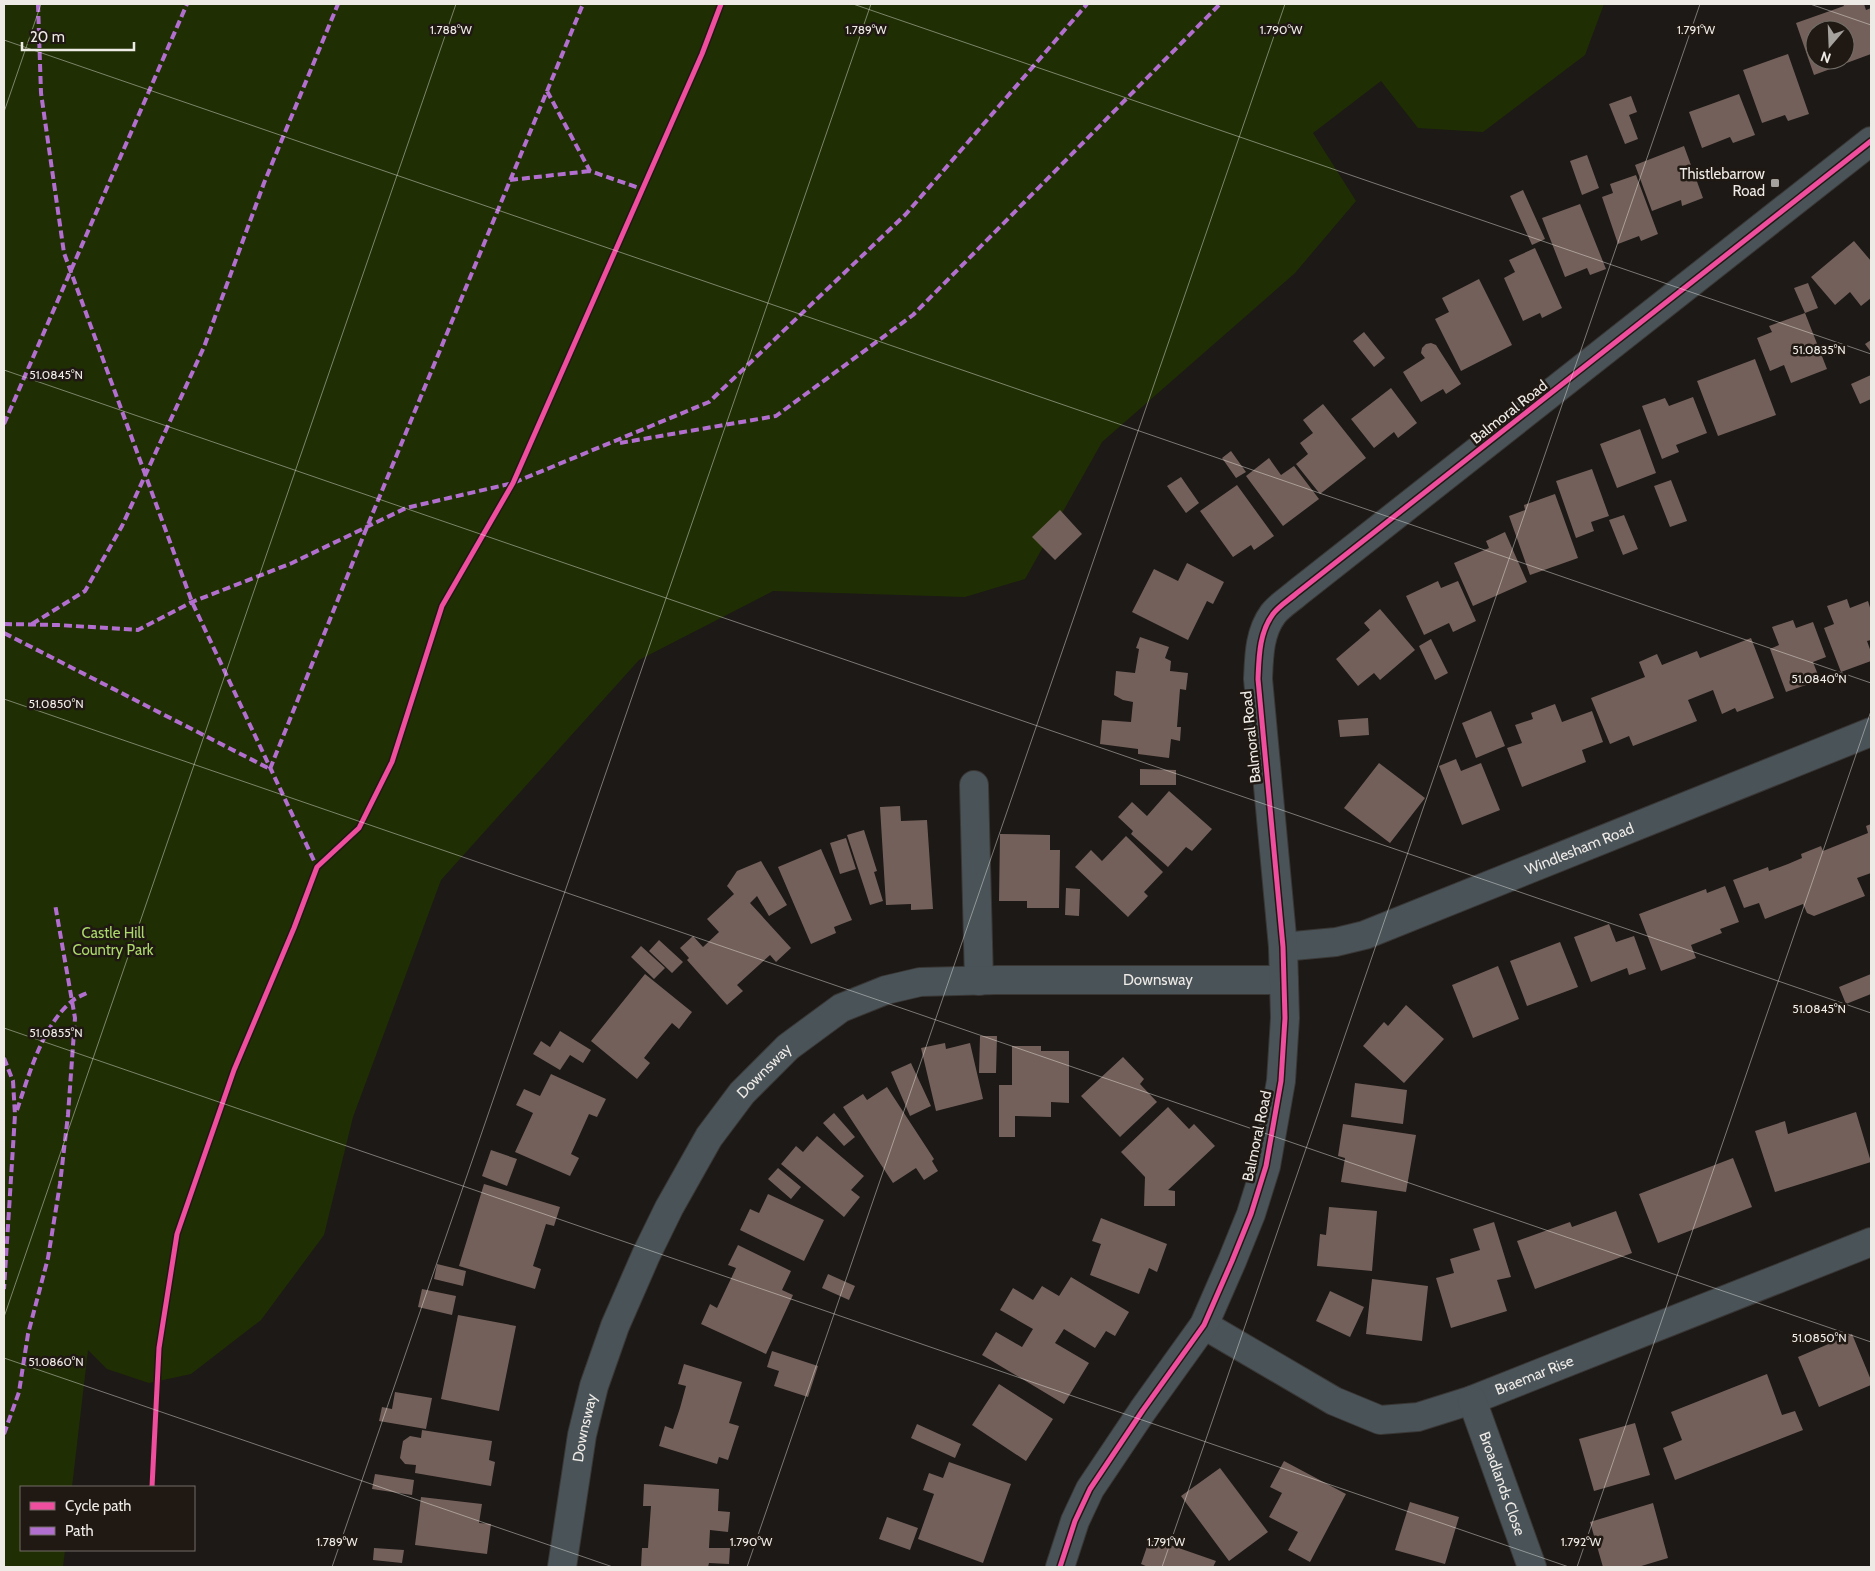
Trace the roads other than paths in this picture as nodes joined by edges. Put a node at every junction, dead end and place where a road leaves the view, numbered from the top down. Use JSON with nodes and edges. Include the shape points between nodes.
{"nodes":[{"id":1,"x":1868,"y":149,"type":"edge"},
{"id":2,"x":1871,"y":732,"type":"edge"},
{"id":3,"x":974,"y":785,"type":"dead end"},
{"id":4,"x":1283,"y":947,"type":"junction"},
{"id":5,"x":1284,"y":980,"type":"junction"},
{"id":6,"x":979,"y":981,"type":"junction"},
{"id":7,"x":1871,"y":1242,"type":"edge"},
{"id":8,"x":1204,"y":1326,"type":"junction"},
{"id":9,"x":1472,"y":1400,"type":"junction"},
{"id":10,"x":562,"y":1567,"type":"edge"},
{"id":11,"x":1060,"y":1567,"type":"edge"},
{"id":12,"x":1532,"y":1567,"type":"edge"}],
"edges":[{"from":1,"to":4,"type":"street","name":"Balmoral Road","via":[[1274,612],[1263,637],[1258,679]]},
{"from":2,"to":4,"type":"street","name":"Windlesham Road","via":[[1365,935],[1336,942]]},
{"from":3,"to":6,"type":"street"},
{"from":4,"to":5,"type":"street","name":"Balmoral Road"},
{"from":5,"to":6,"type":"street","name":"Downsway"},
{"from":5,"to":8,"type":"street","name":"Balmoral Road","via":[[1281,1081],[1266,1166],[1232,1261]]},
{"from":6,"to":10,"type":"street","name":"Downsway","via":[[920,982],[886,990],[841,1008],[788,1047],[742,1093],[709,1137],[656,1232],[615,1326],[594,1386],[582,1435]]},
{"from":7,"to":9,"type":"street","name":"Braemar Rise"},
{"from":8,"to":9,"type":"street","name":"Braemar Rise","via":[[1334,1401],[1380,1420],[1418,1417]]},
{"from":8,"to":11,"type":"street","name":"Balmoral Road","via":[[1090,1489],[1075,1521]]},
{"from":9,"to":12,"type":"street","name":"Broadlands Close"}]}
